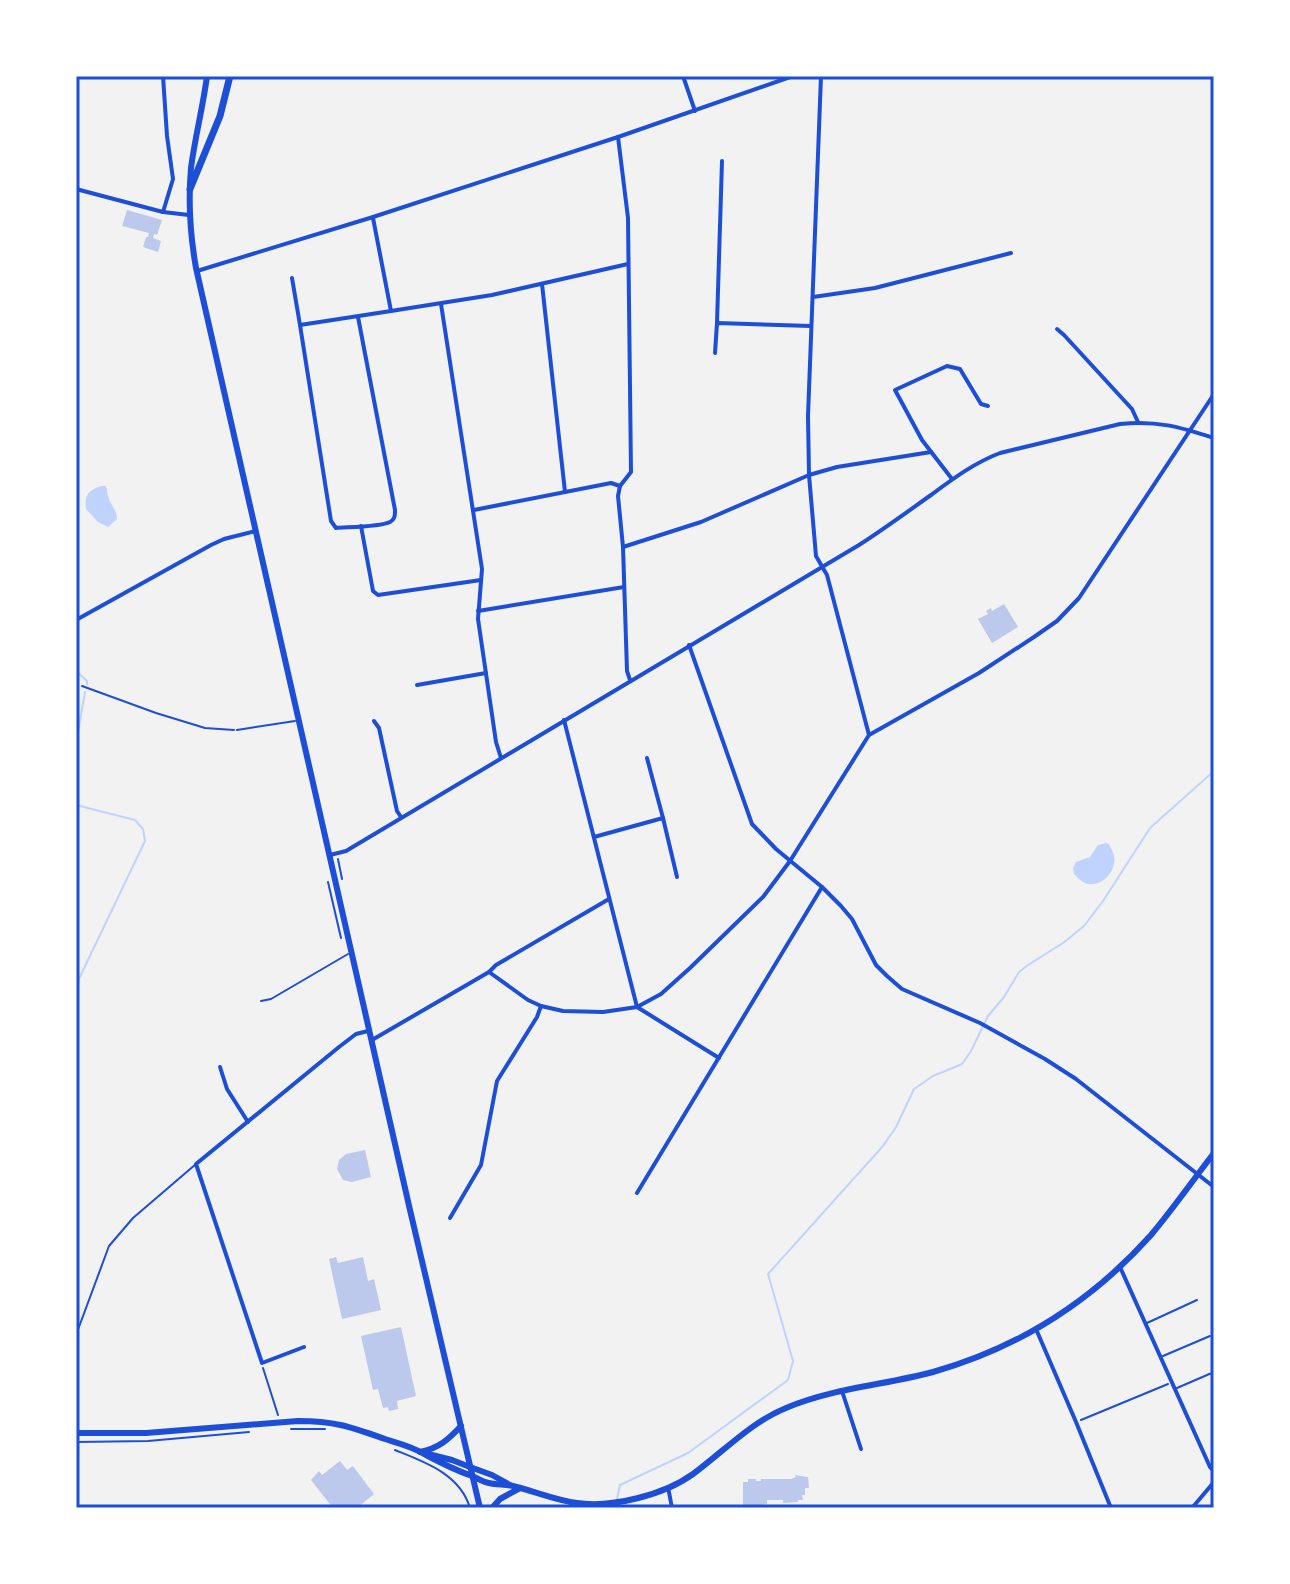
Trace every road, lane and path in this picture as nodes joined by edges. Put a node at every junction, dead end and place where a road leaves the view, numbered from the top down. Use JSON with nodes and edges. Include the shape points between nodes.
{"nodes":[{"id":1,"x":163,"y":76,"type":"edge"},
{"id":2,"x":207,"y":76,"type":"edge"},
{"id":3,"x":230,"y":76,"type":"edge"},
{"id":4,"x":683,"y":76,"type":"edge"},
{"id":5,"x":793,"y":76,"type":"edge"},
{"id":6,"x":821,"y":76,"type":"edge"},
{"id":7,"x":695,"y":111,"type":"junction"},
{"id":8,"x":618,"y":137,"type":"junction"},
{"id":9,"x":722,"y":161,"type":"dead end"},
{"id":10,"x":76,"y":189,"type":"edge"},
{"id":11,"x":190,"y":189,"type":"junction"},
{"id":12,"x":163,"y":212,"type":"junction"},
{"id":13,"x":189,"y":215,"type":"junction"},
{"id":14,"x":373,"y":217,"type":"junction"},
{"id":15,"x":1011,"y":253,"type":"dead end"},
{"id":16,"x":628,"y":264,"type":"junction"},
{"id":17,"x":197,"y":271,"type":"junction"},
{"id":18,"x":292,"y":278,"type":"dead end"},
{"id":19,"x":542,"y":284,"type":"junction"},
{"id":20,"x":813,"y":297,"type":"junction"},
{"id":21,"x":441,"y":304,"type":"junction"},
{"id":22,"x":391,"y":311,"type":"junction"},
{"id":23,"x":358,"y":317,"type":"junction"},
{"id":24,"x":717,"y":323,"type":"junction"},
{"id":25,"x":300,"y":325,"type":"junction"},
{"id":26,"x":811,"y":326,"type":"junction"},
{"id":27,"x":1057,"y":329,"type":"dead end"},
{"id":28,"x":715,"y":353,"type":"dead end"},
{"id":29,"x":1214,"y":394,"type":"edge"},
{"id":30,"x":988,"y":406,"type":"dead end"},
{"id":31,"x":1138,"y":422,"type":"junction"},
{"id":32,"x":1191,"y":431,"type":"junction"},
{"id":33,"x":1214,"y":438,"type":"edge"},
{"id":34,"x":931,"y":452,"type":"junction"},
{"id":35,"x":809,"y":475,"type":"junction"},
{"id":36,"x":952,"y":479,"type":"junction"},
{"id":37,"x":620,"y":486,"type":"junction"},
{"id":38,"x":565,"y":492,"type":"junction"},
{"id":39,"x":473,"y":510,"type":"junction"},
{"id":40,"x":361,"y":526,"type":"junction"},
{"id":41,"x":256,"y":531,"type":"junction"},
{"id":42,"x":623,"y":547,"type":"junction"},
{"id":43,"x":821,"y":567,"type":"junction"},
{"id":44,"x":481,"y":580,"type":"junction"},
{"id":45,"x":624,"y":587,"type":"junction"},
{"id":46,"x":478,"y":611,"type":"junction"},
{"id":47,"x":76,"y":620,"type":"edge"},
{"id":48,"x":689,"y":645,"type":"junction"},
{"id":49,"x":486,"y":673,"type":"junction"},
{"id":50,"x":630,"y":680,"type":"junction"},
{"id":51,"x":417,"y":685,"type":"dead end"},
{"id":52,"x":82,"y":686,"type":"dead end"},
{"id":53,"x":299,"y":720,"type":"junction"},
{"id":54,"x":564,"y":720,"type":"junction"},
{"id":55,"x":374,"y":721,"type":"dead end"},
{"id":56,"x":237,"y":730,"type":"joint"},
{"id":57,"x":869,"y":735,"type":"junction"},
{"id":58,"x":501,"y":758,"type":"junction"},
{"id":59,"x":647,"y":758,"type":"dead end"},
{"id":60,"x":401,"y":817,"type":"junction"},
{"id":61,"x":663,"y":818,"type":"junction"},
{"id":62,"x":594,"y":837,"type":"junction"},
{"id":63,"x":333,"y":854,"type":"junction"},
{"id":64,"x":790,"y":861,"type":"junction"},
{"id":65,"x":677,"y":877,"type":"dead end"},
{"id":66,"x":343,"y":879,"type":"dead end"},
{"id":67,"x":822,"y":887,"type":"junction"},
{"id":68,"x":609,"y":899,"type":"junction"},
{"id":69,"x":352,"y":952,"type":"junction"},
{"id":70,"x":489,"y":972,"type":"junction"},
{"id":71,"x":261,"y":1001,"type":"dead end"},
{"id":72,"x":541,"y":1006,"type":"junction"},
{"id":73,"x":637,"y":1007,"type":"junction"},
{"id":74,"x":370,"y":1031,"type":"junction"},
{"id":75,"x":372,"y":1040,"type":"junction"},
{"id":76,"x":719,"y":1058,"type":"junction"},
{"id":77,"x":220,"y":1067,"type":"dead end"},
{"id":78,"x":248,"y":1122,"type":"junction"},
{"id":79,"x":1214,"y":1153,"type":"edge"},
{"id":80,"x":196,"y":1164,"type":"junction"},
{"id":81,"x":1197,"y":1174,"type":"junction"},
{"id":82,"x":1214,"y":1187,"type":"edge"},
{"id":83,"x":637,"y":1193,"type":"dead end"},
{"id":84,"x":450,"y":1218,"type":"dead end"},
{"id":85,"x":1120,"y":1267,"type":"junction"},
{"id":86,"x":1197,"y":1300,"type":"dead end"},
{"id":87,"x":1146,"y":1323,"type":"junction"},
{"id":88,"x":1036,"y":1329,"type":"junction"},
{"id":89,"x":76,"y":1335,"type":"edge"},
{"id":90,"x":1210,"y":1336,"type":"dead end"},
{"id":91,"x":304,"y":1347,"type":"dead end"},
{"id":92,"x":1162,"y":1357,"type":"junction"},
{"id":93,"x":262,"y":1363,"type":"junction"},
{"id":94,"x":1214,"y":1372,"type":"edge"},
{"id":95,"x":1173,"y":1382,"type":"junction"},
{"id":96,"x":1175,"y":1388,"type":"junction"},
{"id":97,"x":842,"y":1391,"type":"junction"},
{"id":98,"x":279,"y":1422,"type":"junction"},
{"id":99,"x":1076,"y":1422,"type":"junction"},
{"id":100,"x":461,"y":1426,"type":"junction"},
{"id":101,"x":292,"y":1428,"type":"dead end"},
{"id":102,"x":332,"y":1428,"type":"dead end"},
{"id":103,"x":261,"y":1431,"type":"dead end"},
{"id":104,"x":76,"y":1433,"type":"edge"},
{"id":105,"x":76,"y":1442,"type":"edge"},
{"id":106,"x":388,"y":1447,"type":"dead end"},
{"id":107,"x":861,"y":1449,"type":"dead end"},
{"id":108,"x":423,"y":1453,"type":"junction"},
{"id":109,"x":470,"y":1467,"type":"junction"},
{"id":110,"x":1214,"y":1471,"type":"edge"},
{"id":111,"x":472,"y":1476,"type":"junction"},
{"id":112,"x":1214,"y":1482,"type":"edge"},
{"id":113,"x":510,"y":1485,"type":"junction"},
{"id":114,"x":668,"y":1487,"type":"junction"},
{"id":115,"x":520,"y":1488,"type":"junction"},
{"id":116,"x":470,"y":1508,"type":"edge"},
{"id":117,"x":480,"y":1508,"type":"edge"},
{"id":118,"x":492,"y":1508,"type":"edge"},
{"id":119,"x":672,"y":1508,"type":"edge"},
{"id":120,"x":1111,"y":1508,"type":"edge"},
{"id":121,"x":1192,"y":1508,"type":"edge"}],
"edges":[{"from":1,"to":12,"type":"street","via":[[173,179]]},
{"from":2,"to":11,"type":"main road"},
{"from":3,"to":11,"type":"highway"},
{"from":4,"to":7,"type":"street"},
{"from":5,"to":7,"type":"street"},
{"from":6,"to":20,"type":"street"},
{"from":7,"to":8,"type":"street"},
{"from":8,"to":14,"type":"street"},
{"from":8,"to":16,"type":"street"},
{"from":9,"to":24,"type":"street"},
{"from":10,"to":12,"type":"street"},
{"from":11,"to":13,"type":"main road"},
{"from":12,"to":13,"type":"street"},
{"from":13,"to":17,"type":"main road"},
{"from":14,"to":17,"type":"street"},
{"from":14,"to":22,"type":"street"},
{"from":15,"to":20,"type":"street","via":[[875,288]]},
{"from":16,"to":19,"type":"street"},
{"from":16,"to":37,"type":"street","via":[[631,472]]},
{"from":17,"to":41,"type":"main road"},
{"from":18,"to":25,"type":"street"},
{"from":19,"to":21,"type":"street"},
{"from":19,"to":38,"type":"street"},
{"from":20,"to":26,"type":"street"},
{"from":21,"to":22,"type":"street"},
{"from":21,"to":39,"type":"street"},
{"from":22,"to":23,"type":"street"},
{"from":23,"to":25,"type":"street"},
{"from":23,"to":40,"type":"street","via":[[395,510],[390,522]]},
{"from":24,"to":26,"type":"street"},
{"from":24,"to":28,"type":"street"},
{"from":25,"to":40,"type":"street","via":[[331,521],[336,528]]},
{"from":26,"to":35,"type":"street"},
{"from":27,"to":31,"type":"street","via":[[1132,409]]},
{"from":29,"to":32,"type":"street"},
{"from":30,"to":34,"type":"street","via":[[981,404],[954,366],[895,390]]},
{"from":31,"to":32,"type":"street"},
{"from":31,"to":36,"type":"street","via":[[1000,453]]},
{"from":32,"to":33,"type":"street"},
{"from":32,"to":57,"type":"street","via":[[1079,598],[1057,621],[979,673]]},
{"from":34,"to":35,"type":"street"},
{"from":34,"to":36,"type":"street"},
{"from":35,"to":42,"type":"street","via":[[716,516]]},
{"from":35,"to":43,"type":"street"},
{"from":36,"to":43,"type":"street"},
{"from":37,"to":38,"type":"street"},
{"from":37,"to":42,"type":"street"},
{"from":38,"to":39,"type":"street"},
{"from":39,"to":44,"type":"street"},
{"from":40,"to":44,"type":"street","via":[[378,595]]},
{"from":41,"to":47,"type":"street","via":[[211,545]]},
{"from":41,"to":53,"type":"main road"},
{"from":42,"to":45,"type":"street"},
{"from":43,"to":48,"type":"street"},
{"from":43,"to":57,"type":"street"},
{"from":44,"to":46,"type":"street"},
{"from":45,"to":46,"type":"street"},
{"from":45,"to":50,"type":"street"},
{"from":46,"to":49,"type":"street"},
{"from":48,"to":50,"type":"street"},
{"from":48,"to":64,"type":"street","via":[[752,824]]},
{"from":49,"to":51,"type":"street"},
{"from":49,"to":58,"type":"street"},
{"from":50,"to":54,"type":"street"},
{"from":52,"to":56,"type":"path","via":[[205,728]]},
{"from":53,"to":56,"type":"lane"},
{"from":53,"to":63,"type":"main road"},
{"from":54,"to":58,"type":"street"},
{"from":54,"to":62,"type":"street"},
{"from":55,"to":60,"type":"street"},
{"from":57,"to":64,"type":"street"},
{"from":58,"to":60,"type":"street"},
{"from":59,"to":61,"type":"street"},
{"from":60,"to":63,"type":"street"},
{"from":61,"to":62,"type":"street"},
{"from":61,"to":65,"type":"street"},
{"from":62,"to":68,"type":"street"},
{"from":63,"to":66,"type":"path"},
{"from":63,"to":69,"type":"main road"},
{"from":64,"to":67,"type":"street"},
{"from":64,"to":73,"type":"street","via":[[754,908],[661,994]]},
{"from":67,"to":76,"type":"street"},
{"from":67,"to":81,"type":"street","via":[[852,919],[876,965],[902,989],[1045,1059]]},
{"from":68,"to":70,"type":"street"},
{"from":68,"to":73,"type":"street"},
{"from":69,"to":71,"type":"lane"},
{"from":69,"to":74,"type":"main road"},
{"from":70,"to":72,"type":"street"},
{"from":70,"to":75,"type":"street"},
{"from":72,"to":73,"type":"street","via":[[603,1012]]},
{"from":72,"to":84,"type":"street","via":[[497,1081],[481,1165]]},
{"from":73,"to":76,"type":"street"},
{"from":74,"to":75,"type":"main road"},
{"from":74,"to":78,"type":"street","via":[[356,1034]]},
{"from":75,"to":100,"type":"main road"},
{"from":76,"to":83,"type":"street"},
{"from":77,"to":78,"type":"street"},
{"from":78,"to":80,"type":"street"},
{"from":79,"to":81,"type":"main road"},
{"from":80,"to":89,"type":"lane","via":[[109,1246]]},
{"from":80,"to":93,"type":"street"},
{"from":81,"to":82,"type":"street"},
{"from":81,"to":85,"type":"main road"},
{"from":85,"to":87,"type":"street"},
{"from":85,"to":88,"type":"main road"},
{"from":86,"to":87,"type":"lane"},
{"from":87,"to":92,"type":"street"},
{"from":88,"to":97,"type":"main road","via":[[963,1363]]},
{"from":88,"to":99,"type":"street"},
{"from":90,"to":92,"type":"lane"},
{"from":91,"to":93,"type":"street"},
{"from":92,"to":95,"type":"street"},
{"from":93,"to":98,"type":"path"},
{"from":94,"to":96,"type":"lane"},
{"from":95,"to":96,"type":"street"},
{"from":95,"to":99,"type":"path"},
{"from":96,"to":110,"type":"street"},
{"from":97,"to":107,"type":"street"},
{"from":97,"to":114,"type":"main road","via":[[781,1410]]},
{"from":98,"to":104,"type":"main road"},
{"from":98,"to":108,"type":"main road","via":[[338,1423]]},
{"from":99,"to":120,"type":"street"},
{"from":100,"to":108,"type":"main road","via":[[445,1443]]},
{"from":100,"to":109,"type":"main road"},
{"from":101,"to":102,"type":"path"},
{"from":103,"to":105,"type":"path"},
{"from":106,"to":116,"type":"path","via":[[452,1478]]},
{"from":108,"to":109,"type":"main road"},
{"from":108,"to":111,"type":"main road"},
{"from":109,"to":111,"type":"main road"},
{"from":109,"to":113,"type":"main road"},
{"from":111,"to":113,"type":"main road"},
{"from":111,"to":117,"type":"main road"},
{"from":112,"to":121,"type":"street"},
{"from":113,"to":115,"type":"main road"},
{"from":114,"to":115,"type":"main road","via":[[643,1497],[576,1503]]},
{"from":114,"to":119,"type":"street"},
{"from":115,"to":118,"type":"main road"}]}
